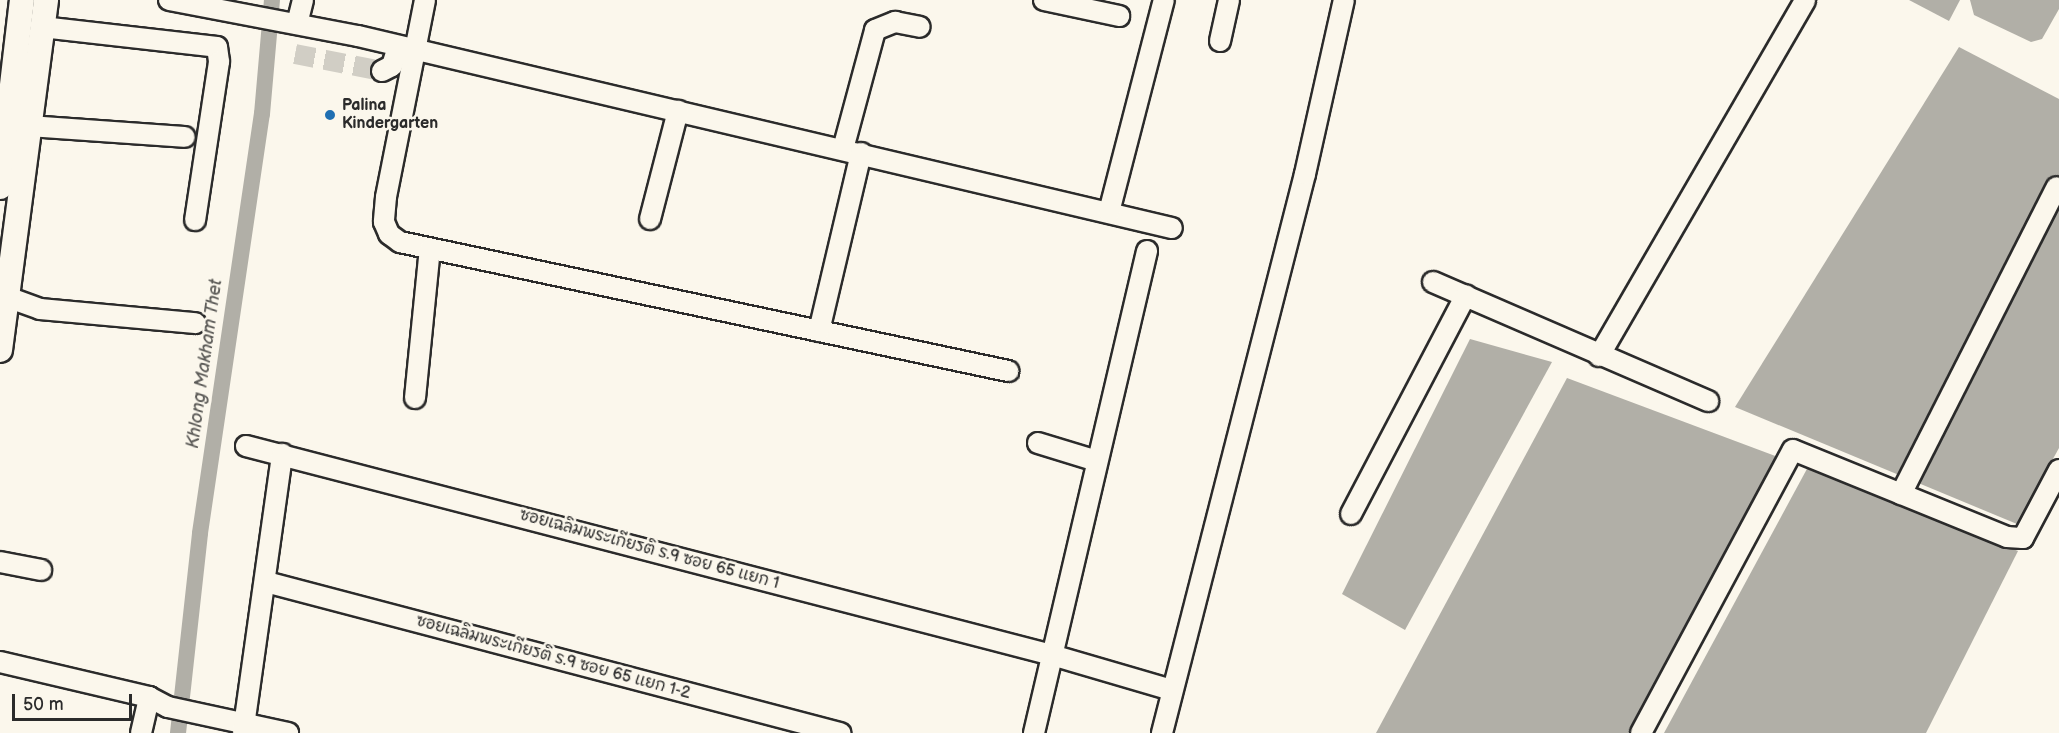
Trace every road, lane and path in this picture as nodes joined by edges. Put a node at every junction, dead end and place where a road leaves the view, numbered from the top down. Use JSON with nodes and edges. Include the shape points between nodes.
{"nodes":[{"id":1,"x":22,"y":0,"type":"edge"},
{"id":2,"x":46,"y":0,"type":"edge"},
{"id":3,"x":169,"y":0,"type":"edge"},
{"id":4,"x":303,"y":0,"type":"edge"},
{"id":5,"x":425,"y":0,"type":"edge"},
{"id":6,"x":1044,"y":0,"type":"edge"},
{"id":7,"x":1164,"y":0,"type":"edge"},
{"id":8,"x":1229,"y":0,"type":"edge"},
{"id":9,"x":1344,"y":0,"type":"edge"},
{"id":10,"x":1806,"y":0,"type":"edge"},
{"id":11,"x":1119,"y":16,"type":"dead end"},
{"id":12,"x":291,"y":23,"type":"junction"},
{"id":13,"x":42,"y":27,"type":"junction"},
{"id":14,"x":920,"y":27,"type":"dead end"},
{"id":15,"x":1220,"y":41,"type":"dead end"},
{"id":16,"x":407,"y":48,"type":"junction"},
{"id":17,"x":382,"y":71,"type":"dead end"},
{"id":18,"x":5,"y":100,"type":"edge"},
{"id":19,"x":678,"y":111,"type":"junction"},
{"id":20,"x":28,"y":126,"type":"junction"},
{"id":21,"x":185,"y":137,"type":"dead end"},
{"id":22,"x":852,"y":151,"type":"junction"},
{"id":23,"x":0,"y":187,"type":"edge"},
{"id":24,"x":2057,"y":187,"type":"dead end"},
{"id":25,"x":1109,"y":212,"type":"junction"},
{"id":26,"x":650,"y":219,"type":"dead end"},
{"id":27,"x":195,"y":220,"type":"dead end"},
{"id":28,"x":1172,"y":228,"type":"dead end"},
{"id":29,"x":430,"y":249,"type":"junction"},
{"id":30,"x":1147,"y":251,"type":"dead end"},
{"id":31,"x":1433,"y":282,"type":"dead end"},
{"id":32,"x":1466,"y":295,"type":"junction"},
{"id":33,"x":7,"y":297,"type":"junction"},
{"id":34,"x":195,"y":323,"type":"dead end"},
{"id":35,"x":819,"y":332,"type":"junction"},
{"id":36,"x":0,"y":350,"type":"edge"},
{"id":37,"x":1599,"y":356,"type":"junction"},
{"id":38,"x":1008,"y":371,"type":"dead end"},
{"id":39,"x":415,"y":398,"type":"dead end"},
{"id":40,"x":1708,"y":401,"type":"dead end"},
{"id":41,"x":1038,"y":443,"type":"dead end"},
{"id":42,"x":246,"y":446,"type":"dead end"},
{"id":43,"x":282,"y":454,"type":"junction"},
{"id":44,"x":1097,"y":461,"type":"junction"},
{"id":45,"x":2059,"y":470,"type":"edge"},
{"id":46,"x":1902,"y":494,"type":"junction"},
{"id":47,"x":1351,"y":514,"type":"dead end"},
{"id":48,"x":0,"y":562,"type":"edge"},
{"id":49,"x":41,"y":570,"type":"dead end"},
{"id":50,"x":266,"y":582,"type":"junction"},
{"id":51,"x":1052,"y":655,"type":"junction"},
{"id":52,"x":0,"y":662,"type":"edge"},
{"id":53,"x":1172,"y":690,"type":"junction"},
{"id":54,"x":149,"y":697,"type":"junction"},
{"id":55,"x":243,"y":728,"type":"edge"},
{"id":56,"x":141,"y":733,"type":"edge"},
{"id":57,"x":288,"y":733,"type":"edge"},
{"id":58,"x":840,"y":733,"type":"edge"},
{"id":59,"x":1034,"y":733,"type":"edge"},
{"id":60,"x":1162,"y":733,"type":"edge"},
{"id":61,"x":1641,"y":733,"type":"edge"}],
"edges":[{"from":1,"to":18,"type":"main road"},
{"from":2,"to":13,"type":"main road"},
{"from":3,"to":12,"type":"street"},
{"from":4,"to":12,"type":"street"},
{"from":5,"to":16,"type":"street"},
{"from":6,"to":11,"type":"street"},
{"from":7,"to":25,"type":"street"},
{"from":8,"to":15,"type":"street"},
{"from":9,"to":53,"type":"street","via":[[1305,174]]},
{"from":10,"to":37,"type":"street"},
{"from":12,"to":16,"type":"street"},
{"from":13,"to":20,"type":"main road"},
{"from":13,"to":27,"type":"street","via":[[217,47],[219,62]]},
{"from":14,"to":22,"type":"street","via":[[895,22],[875,30]]},
{"from":16,"to":17,"type":"street","via":[[392,66]]},
{"from":16,"to":19,"type":"street"},
{"from":16,"to":29,"type":"street","via":[[384,222],[389,234],[400,242]]},
{"from":18,"to":23,"type":"main road"},
{"from":19,"to":22,"type":"street"},
{"from":19,"to":26,"type":"street"},
{"from":20,"to":21,"type":"street"},
{"from":20,"to":33,"type":"main road"},
{"from":22,"to":25,"type":"street"},
{"from":22,"to":35,"type":"street"},
{"from":24,"to":46,"type":"street"},
{"from":25,"to":28,"type":"street"},
{"from":29,"to":35,"type":"street"},
{"from":29,"to":39,"type":"street"},
{"from":30,"to":44,"type":"street"},
{"from":31,"to":32,"type":"street"},
{"from":32,"to":37,"type":"street"},
{"from":32,"to":47,"type":"street"},
{"from":33,"to":34,"type":"street","via":[[40,309]]},
{"from":33,"to":36,"type":"main road"},
{"from":35,"to":38,"type":"street"},
{"from":37,"to":40,"type":"street"},
{"from":41,"to":44,"type":"street"},
{"from":42,"to":43,"type":"street","name":"ซอยเฉลิมพระเกียรติ ร.9 ซอย 65 แยก 1"},
{"from":43,"to":50,"type":"street"},
{"from":43,"to":51,"type":"street","name":"ซอยเฉลิมพระเกียรติ ร.9 ซอย 65 แยก 1"},
{"from":44,"to":51,"type":"street"},
{"from":45,"to":46,"type":"street","via":[[2023,538],[2007,537]]},
{"from":46,"to":61,"type":"street","via":[[1793,450]]},
{"from":48,"to":49,"type":"street"},
{"from":50,"to":55,"type":"street"},
{"from":50,"to":58,"type":"street","name":"ซอยเฉลิมพระเกียรติ ร.9 ซอย 65 แยก 1-2"},
{"from":51,"to":53,"type":"street","name":"ซอยเฉลิมพระเกียรติ ร.9 ซอย 65 แยก 1"},
{"from":51,"to":59,"type":"street"},
{"from":52,"to":54,"type":"street"},
{"from":53,"to":60,"type":"street"},
{"from":54,"to":55,"type":"street","via":[[168,707]]},
{"from":54,"to":56,"type":"street"},
{"from":55,"to":57,"type":"street"}]}
